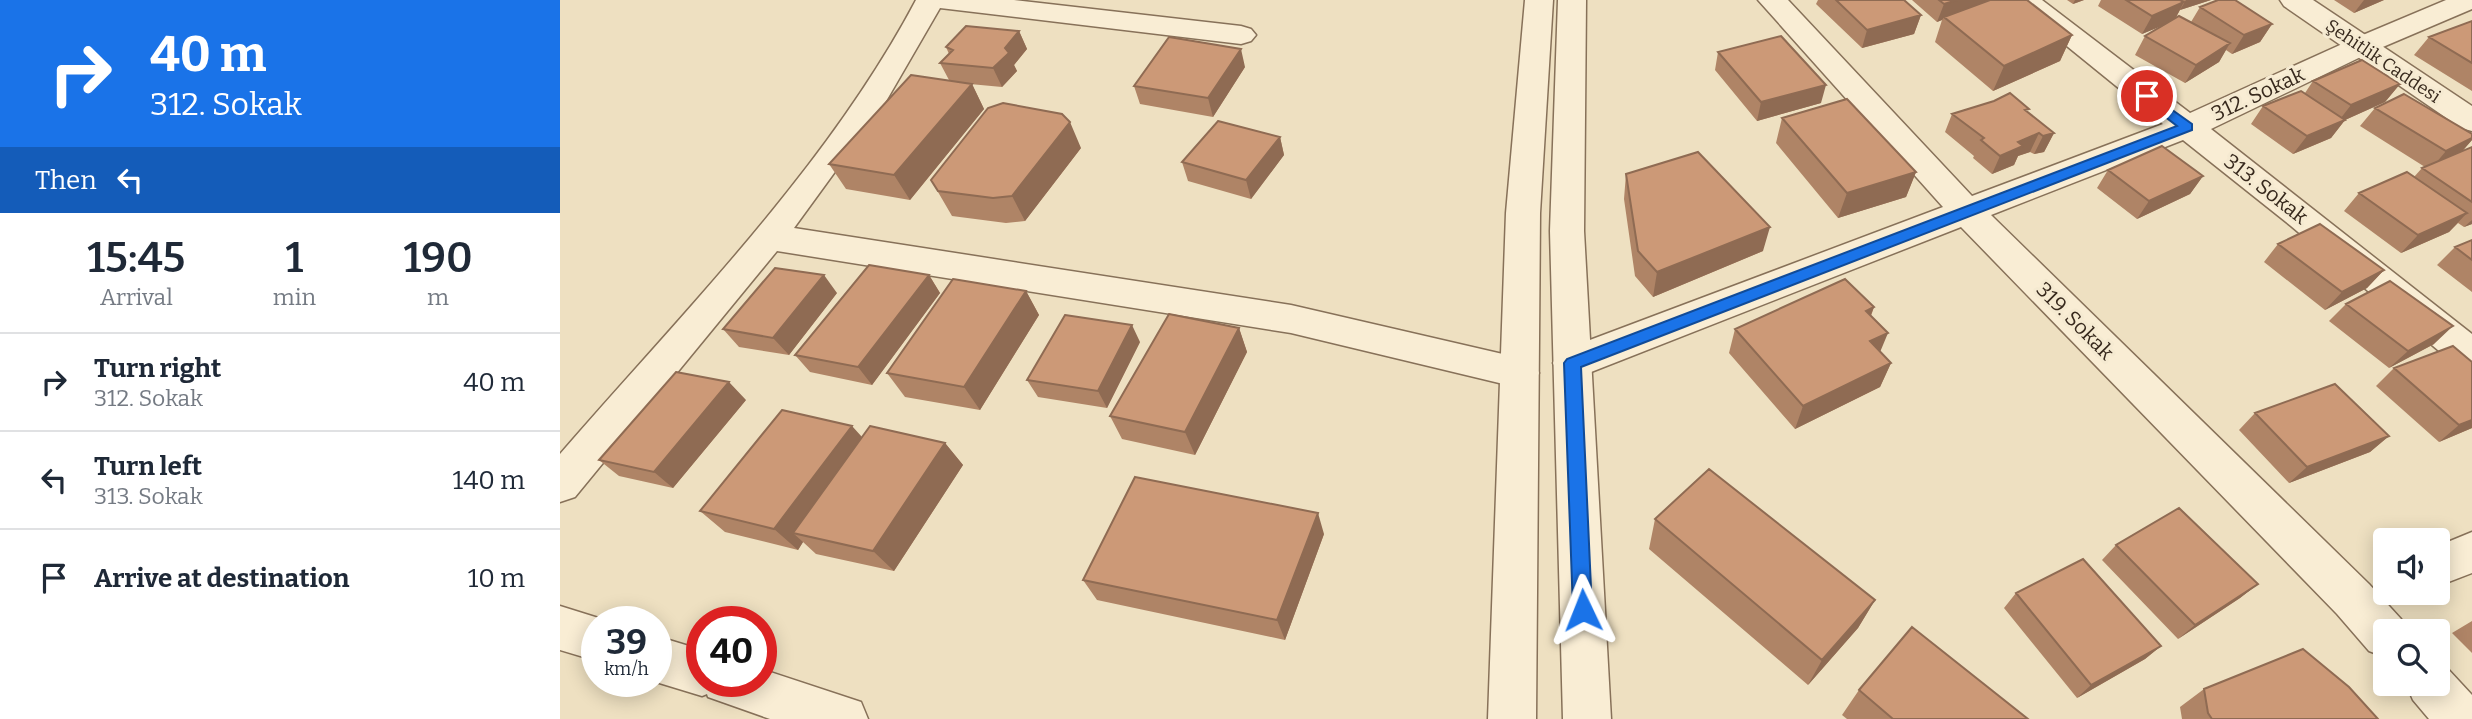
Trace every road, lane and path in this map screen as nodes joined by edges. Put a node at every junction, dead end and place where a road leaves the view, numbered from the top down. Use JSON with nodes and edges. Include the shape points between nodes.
{"nodes":[{"id":1,"x":930,"y":0,"type":"edge"},
{"id":2,"x":940,"y":0,"type":"edge"},
{"id":3,"x":1539,"y":0,"type":"edge"},
{"id":4,"x":1572,"y":0,"type":"edge"},
{"id":5,"x":1772,"y":0,"type":"edge"},
{"id":6,"x":2024,"y":0,"type":"edge"},
{"id":7,"x":2294,"y":0,"type":"edge"},
{"id":8,"x":2470,"y":0,"type":"edge"},
{"id":9,"x":1241,"y":35,"type":"dead end"},
{"id":10,"x":2361,"y":46,"type":"junction"},
{"id":11,"x":2472,"y":121,"type":"edge"},
{"id":12,"x":2187,"y":127,"type":"junction"},
{"id":13,"x":1965,"y":210,"type":"junction"},
{"id":14,"x":769,"y":237,"type":"junction"},
{"id":15,"x":2472,"y":356,"type":"edge"},
{"id":16,"x":1572,"y":363,"type":"junction"},
{"id":17,"x":1520,"y":373,"type":"junction"},
{"id":18,"x":560,"y":484,"type":"edge"},
{"id":19,"x":2472,"y":552,"type":"edge"},
{"id":20,"x":2450,"y":561,"type":"edge"},
{"id":21,"x":2369,"y":593,"type":"edge"},
{"id":22,"x":2379,"y":619,"type":"edge"},
{"id":23,"x":560,"y":628,"type":"edge"},
{"id":24,"x":581,"y":634,"type":"edge"},
{"id":25,"x":2441,"y":696,"type":"edge"},
{"id":26,"x":775,"y":697,"type":"edge"},
{"id":27,"x":844,"y":719,"type":"edge"},
{"id":28,"x":1512,"y":719,"type":"edge"},
{"id":29,"x":1587,"y":719,"type":"edge"},
{"id":30,"x":2461,"y":719,"type":"edge"}],
"edges":[{"from":1,"to":14,"type":"street","via":[[873,101]]},
{"from":2,"to":9,"type":"street"},
{"from":3,"to":17,"type":"street","via":[[1523,213]]},
{"from":4,"to":16,"type":"street","via":[[1567,231]]},
{"from":5,"to":13,"type":"street","name":"319. Sokak"},
{"from":6,"to":12,"type":"street","name":"313. Sokak"},
{"from":7,"to":10,"type":"street","name":"Şehitlik Caddesi"},
{"from":8,"to":10,"type":"street","name":"312. Sokak"},
{"from":10,"to":11,"type":"street","name":"Şehitlik Caddesi"},
{"from":10,"to":12,"type":"street","name":"312. Sokak"},
{"from":12,"to":13,"type":"street","name":"312. Sokak"},
{"from":12,"to":15,"type":"street","name":"313. Sokak"},
{"from":13,"to":16,"type":"street","name":"312. Sokak"},
{"from":13,"to":21,"type":"street","name":"319. Sokak"},
{"from":14,"to":17,"type":"street","via":[[1292,320]]},
{"from":14,"to":18,"type":"street"},
{"from":16,"to":29,"type":"street"},
{"from":17,"to":28,"type":"street"},
{"from":19,"to":20,"type":"street"},
{"from":21,"to":22,"type":"street","name":"319. Sokak"},
{"from":23,"to":24,"type":"street"},
{"from":25,"to":30,"type":"street"},
{"from":26,"to":27,"type":"street"}]}
